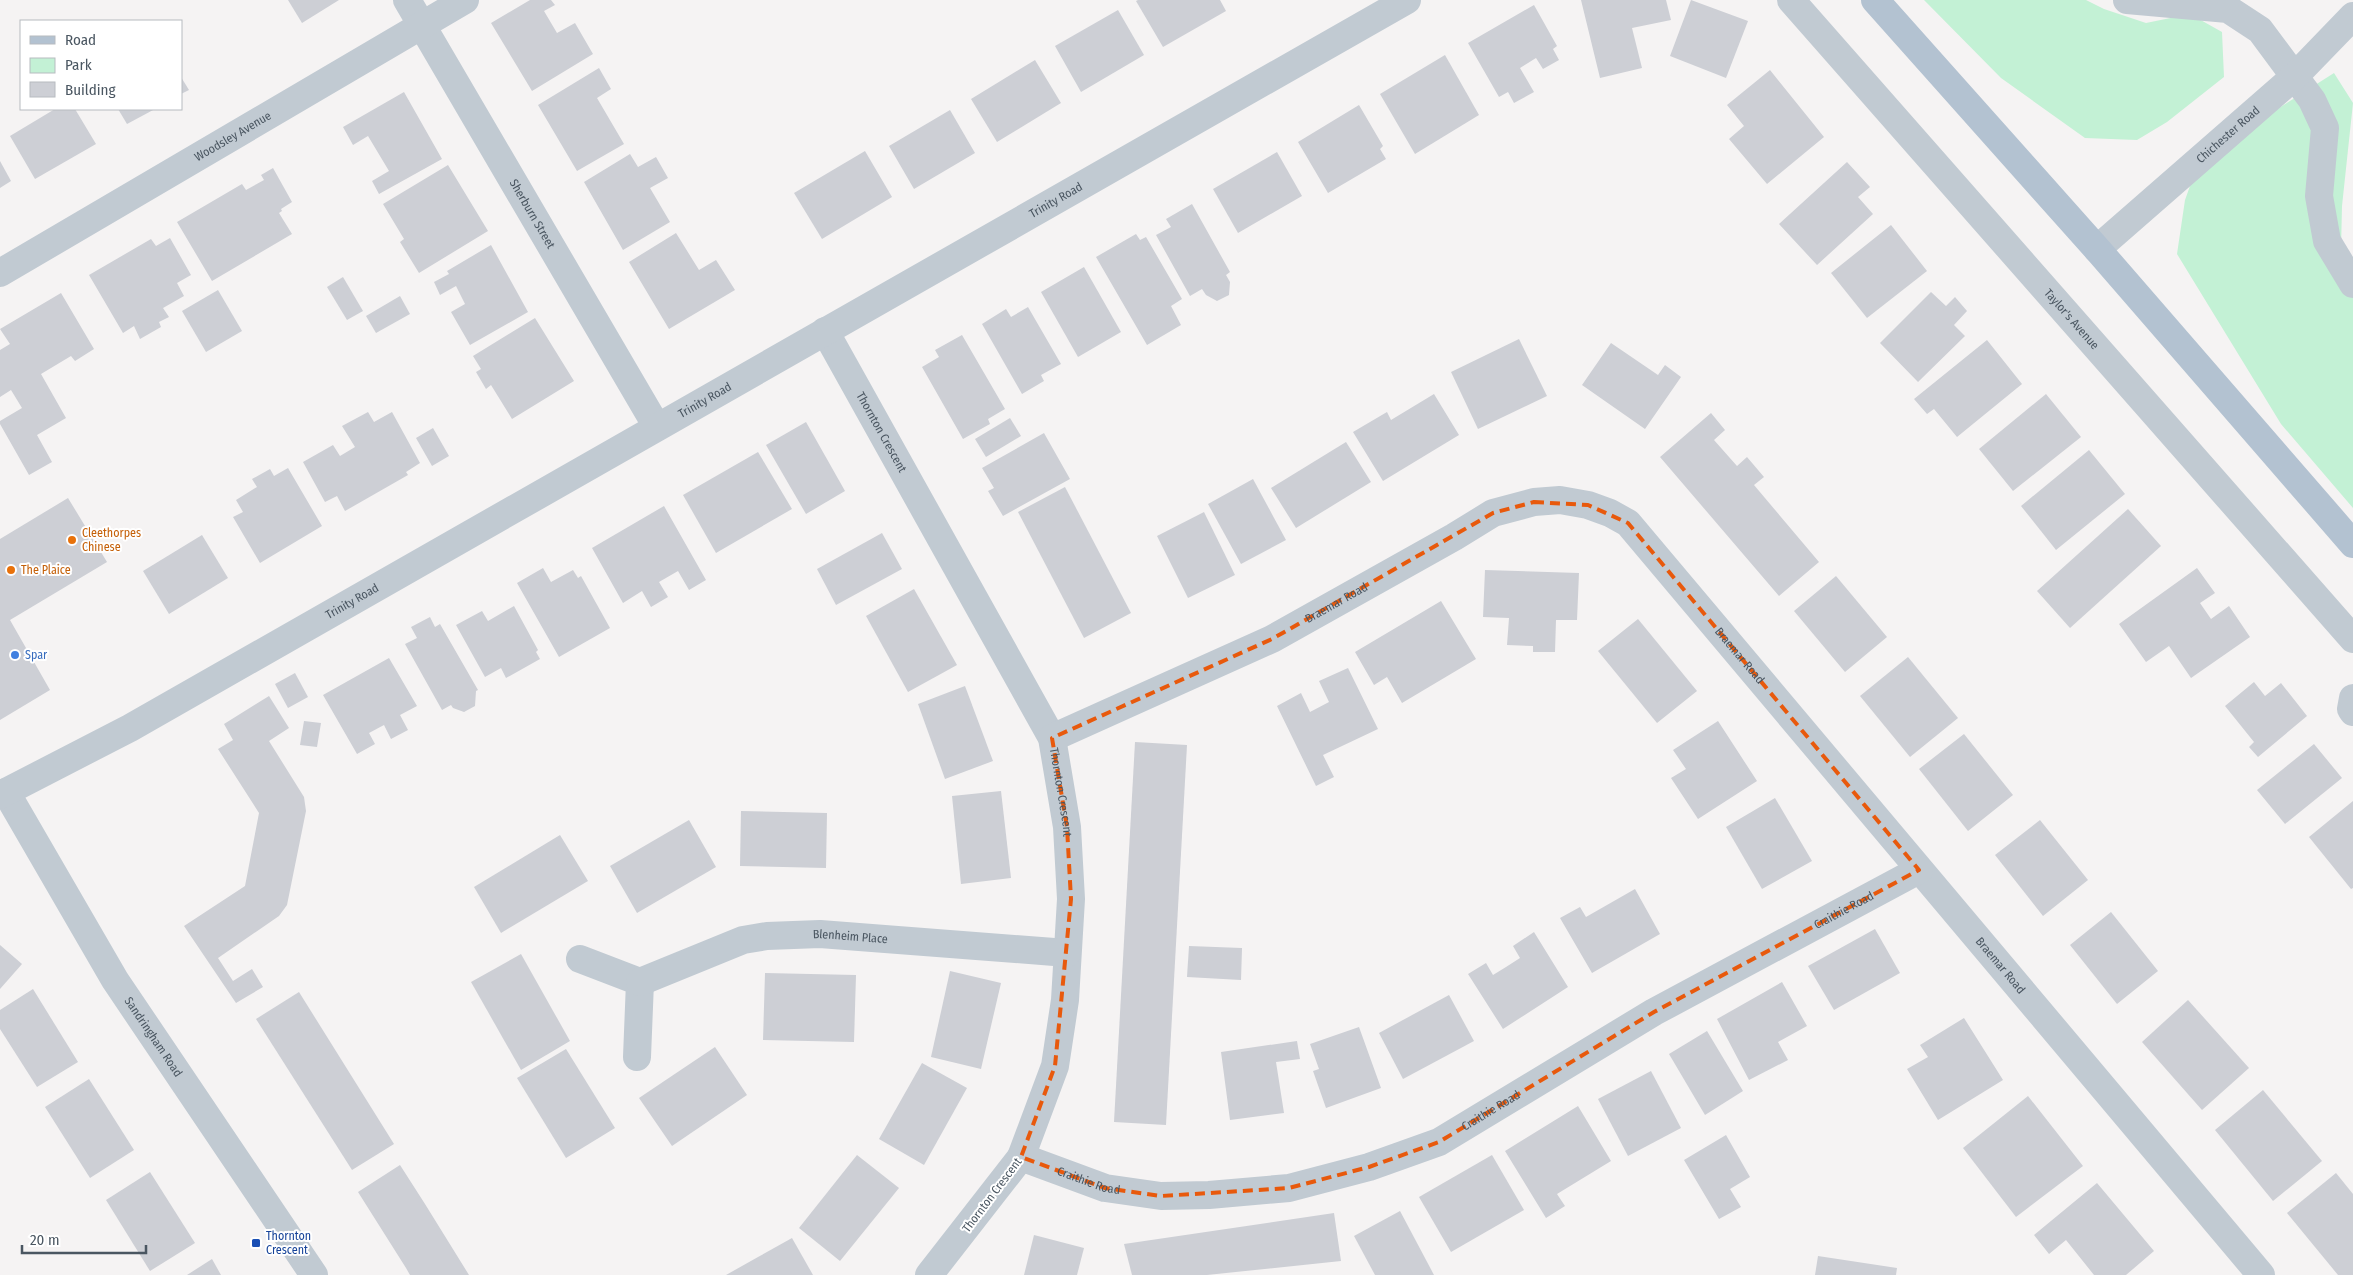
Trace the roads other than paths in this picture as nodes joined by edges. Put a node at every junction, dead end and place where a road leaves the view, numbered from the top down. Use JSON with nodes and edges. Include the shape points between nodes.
{"nodes":[{"id":1,"x":407,"y":0,"type":"edge"},
{"id":2,"x":465,"y":0,"type":"edge"},
{"id":3,"x":1406,"y":0,"type":"edge"},
{"id":4,"x":1791,"y":0,"type":"edge"},
{"id":5,"x":1875,"y":0,"type":"edge"},
{"id":6,"x":2126,"y":0,"type":"edge"},
{"id":7,"x":2353,"y":16,"type":"edge"},
{"id":8,"x":422,"y":25,"type":"junction"},
{"id":9,"x":2294,"y":77,"type":"junction"},
{"id":10,"x":2096,"y":249,"type":"junction"},
{"id":11,"x":0,"y":273,"type":"edge"},
{"id":12,"x":2353,"y":284,"type":"edge"},
{"id":13,"x":826,"y":331,"type":"junction"},
{"id":14,"x":657,"y":427,"type":"junction"},
{"id":15,"x":2353,"y":544,"type":"edge"},
{"id":16,"x":2353,"y":639,"type":"edge"},
{"id":17,"x":2353,"y":698,"type":"edge"},
{"id":18,"x":2353,"y":712,"type":"edge"},
{"id":19,"x":1052,"y":738,"type":"junction"},
{"id":20,"x":3,"y":794,"type":"edge"},
{"id":21,"x":1919,"y":870,"type":"junction"},
{"id":22,"x":1067,"y":953,"type":"junction"},
{"id":23,"x":580,"y":959,"type":"dead end"},
{"id":24,"x":640,"y":982,"type":"junction"},
{"id":25,"x":637,"y":1057,"type":"dead end"},
{"id":26,"x":1022,"y":1157,"type":"junction"},
{"id":27,"x":314,"y":1275,"type":"edge"},
{"id":28,"x":929,"y":1275,"type":"edge"},
{"id":29,"x":2261,"y":1275,"type":"edge"}],
"edges":[{"from":1,"to":8,"type":"street","name":"Sherburn Street"},
{"from":2,"to":8,"type":"street","name":"Woodsley Avenue"},
{"from":3,"to":13,"type":"street","name":"Trinity Road"},
{"from":4,"to":16,"type":"street","name":"Taylor's Avenue"},
{"from":5,"to":10,"type":"main road"},
{"from":6,"to":9,"type":"street","via":[[2228,9],[2260,30]]},
{"from":7,"to":9,"type":"street","name":"Chichester Road"},
{"from":8,"to":11,"type":"street","name":"Woodsley Avenue"},
{"from":8,"to":14,"type":"street","name":"Sherburn Street"},
{"from":9,"to":10,"type":"street","name":"Chichester Road"},
{"from":9,"to":12,"type":"street","via":[[2312,100],[2325,128],[2319,196],[2327,241]]},
{"from":10,"to":15,"type":"main road"},
{"from":13,"to":14,"type":"street","name":"Trinity Road"},
{"from":13,"to":19,"type":"street","name":"Thornton Crescent"},
{"from":14,"to":20,"type":"street","name":"Trinity Road","via":[[130,728]]},
{"from":17,"to":18,"type":"street"},
{"from":19,"to":21,"type":"street","name":"Braemar Road","via":[[1272,639],[1493,513],[1534,502],[1560,500],[1588,505],[1628,523]]},
{"from":19,"to":22,"type":"street","name":"Thornton Crescent","via":[[1067,827],[1070,899]]},
{"from":20,"to":27,"type":"street","name":"Sandringham Road","via":[[115,980]]},
{"from":21,"to":26,"type":"street","name":"Craithie Road","via":[[1654,1012],[1439,1142],[1369,1168],[1289,1188],[1162,1196],[1106,1188]]},
{"from":21,"to":29,"type":"street","name":"Braemar Road"},
{"from":22,"to":24,"type":"street","name":"Blenheim Place","via":[[820,934],[767,936],[743,940]]},
{"from":22,"to":26,"type":"street","name":"Thornton Crescent","via":[[1065,1000],[1055,1066]]},
{"from":23,"to":24,"type":"street"},
{"from":24,"to":25,"type":"street"},
{"from":26,"to":28,"type":"street","name":"Thornton Crescent"}]}
